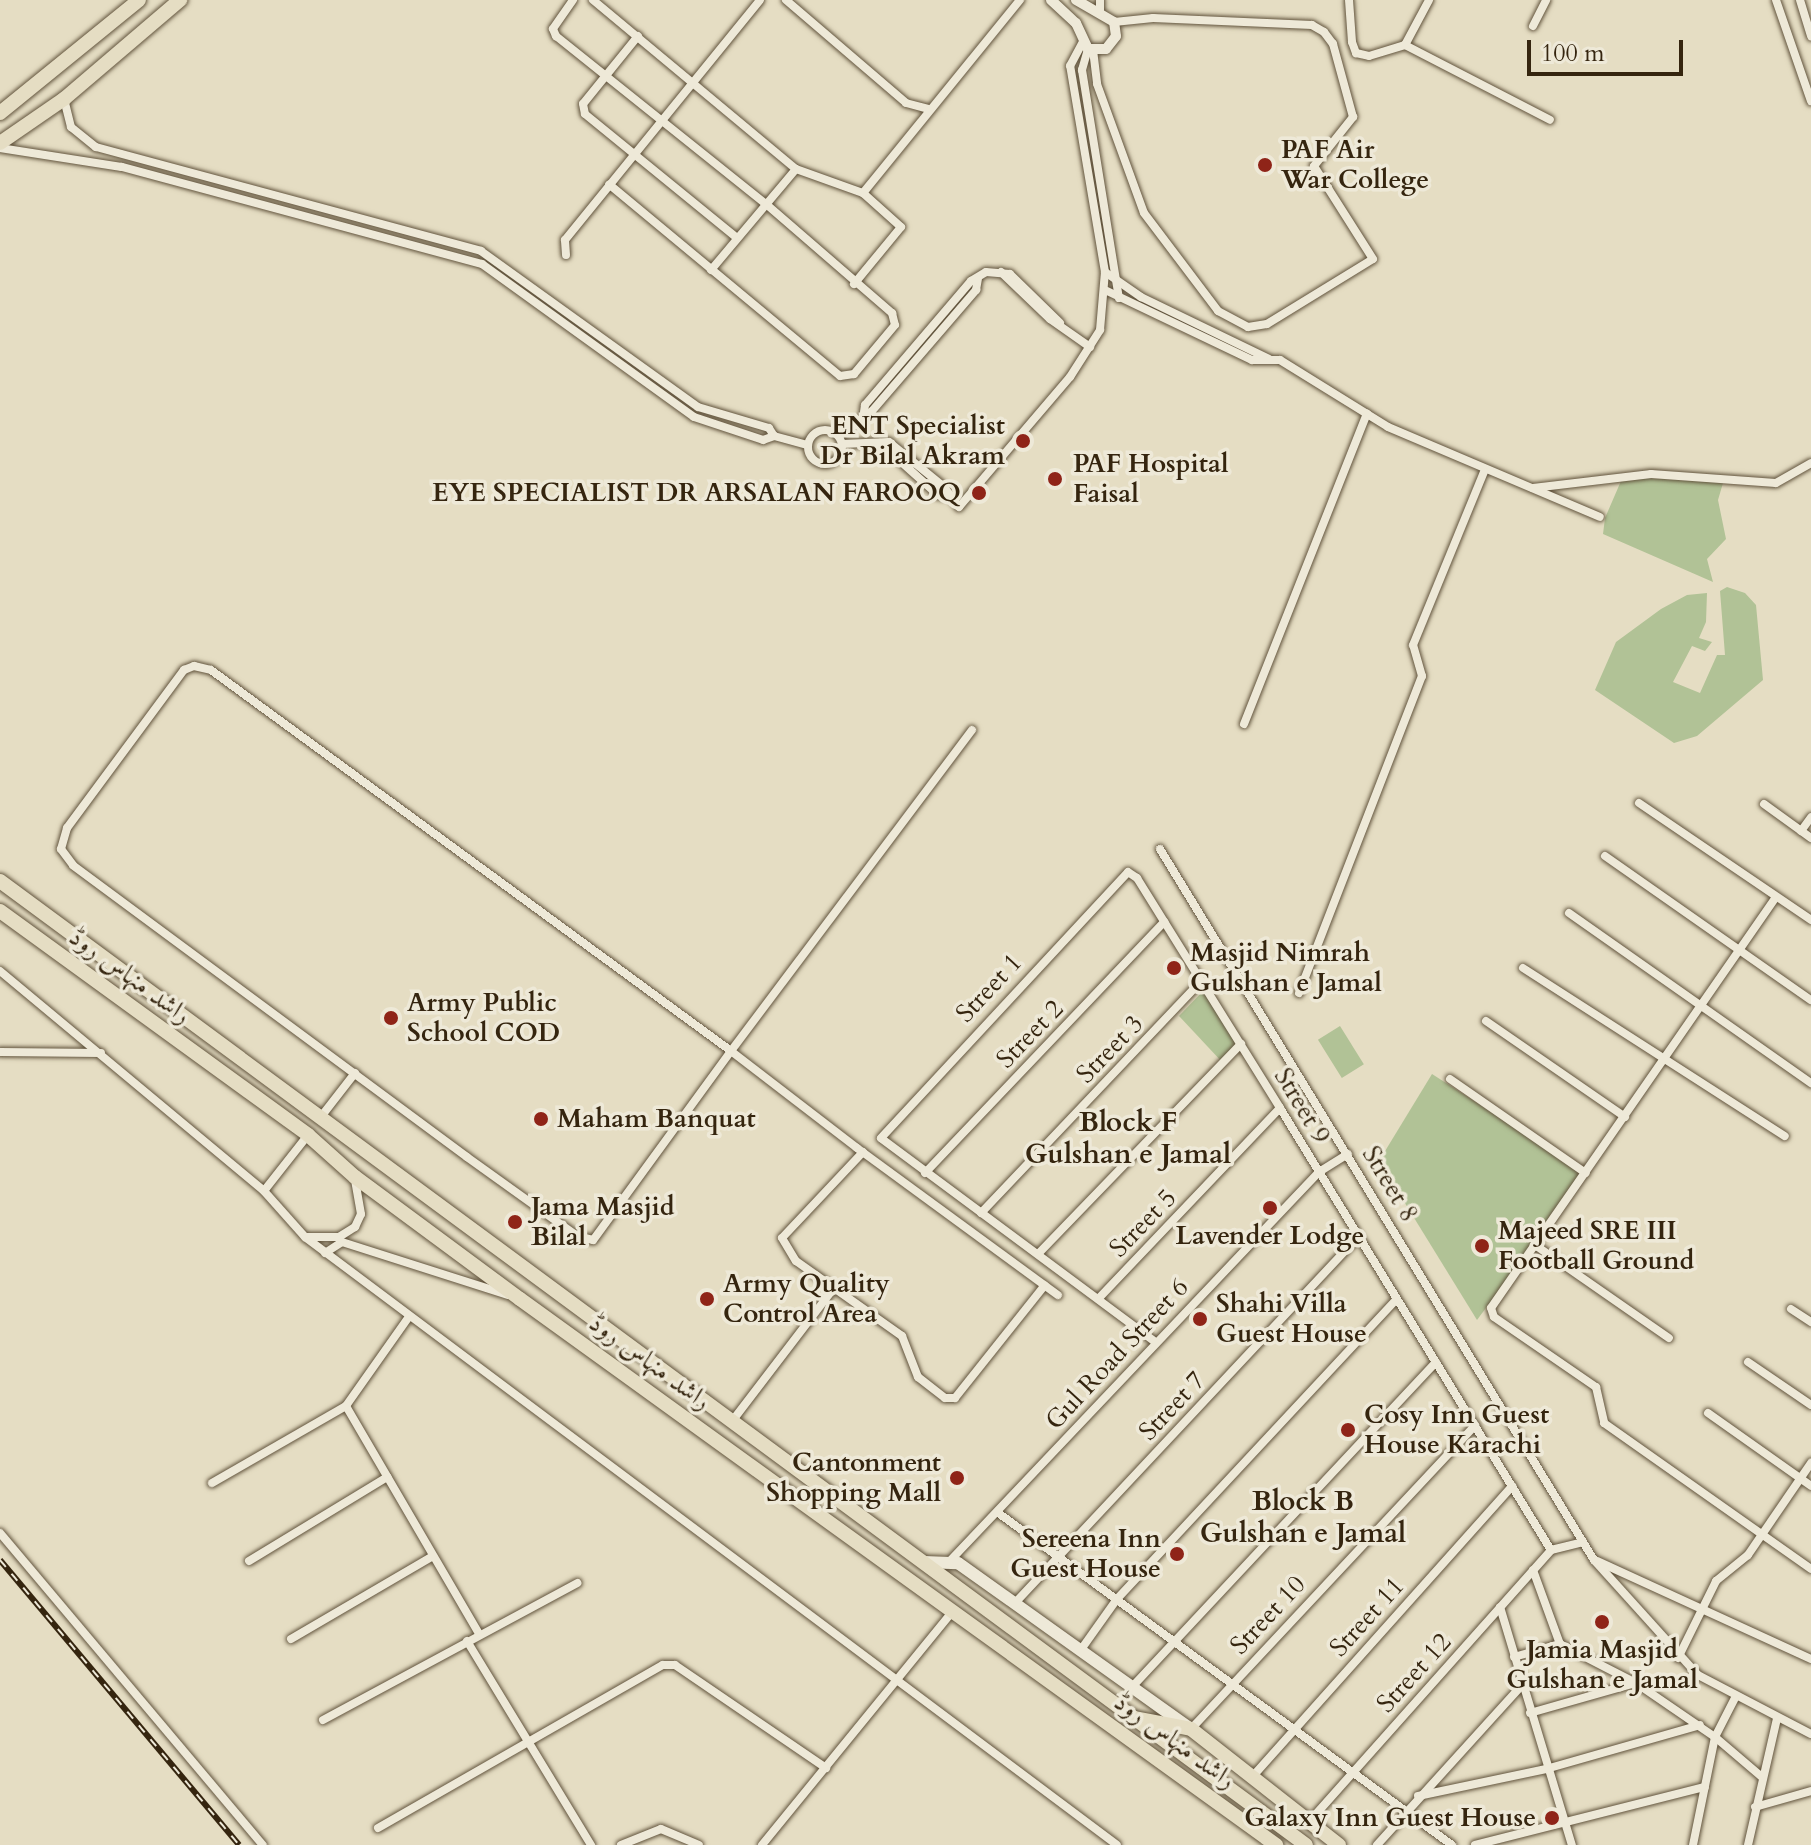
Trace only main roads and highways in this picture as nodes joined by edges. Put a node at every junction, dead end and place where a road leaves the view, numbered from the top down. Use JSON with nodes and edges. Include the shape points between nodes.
{"nodes":[{"id":1,"x":139,"y":0,"type":"edge"},
{"id":2,"x":180,"y":0,"type":"edge"},
{"id":3,"x":0,"y":113,"type":"edge"},
{"id":4,"x":0,"y":145,"type":"edge"},
{"id":5,"x":0,"y":881,"type":"edge"},
{"id":6,"x":0,"y":911,"type":"edge"},
{"id":7,"x":917,"y":1560,"type":"junction"},
{"id":8,"x":988,"y":1615,"type":"junction"},
{"id":9,"x":1058,"y":1664,"type":"junction"},
{"id":10,"x":1039,"y":1671,"type":"junction"},
{"id":11,"x":1134,"y":1718,"type":"junction"},
{"id":12,"x":1113,"y":1725,"type":"junction"},
{"id":13,"x":1191,"y":1729,"type":"junction"},
{"id":14,"x":1276,"y":1845,"type":"edge"},
{"id":15,"x":1306,"y":1845,"type":"edge"},
{"id":16,"x":1339,"y":1845,"type":"edge"}],
"edges":[{"from":1,"to":3,"type":"main road"},
{"from":2,"to":4,"type":"main road","via":[[64,99]]},
{"from":5,"to":7,"type":"main road","name":"راشد منہاس روڈ"},
{"from":6,"to":10,"type":"main road","name":"راشد منہاس روڈ","via":[[308,1135],[355,1177],[520,1299]]},
{"from":7,"to":8,"type":"main road","name":"راشد منہاس روڈ"},
{"from":7,"to":13,"type":"main road","via":[[958,1563]]},
{"from":8,"to":9,"type":"main road","name":"راشد منہاس روڈ"},
{"from":8,"to":10,"type":"main road","via":[[1036,1659]]},
{"from":9,"to":11,"type":"main road","name":"راشد منہاس روڈ"},
{"from":9,"to":12,"type":"main road","via":[[1058,1674]]},
{"from":10,"to":12,"type":"main road","name":"راشد منہاس روڈ"},
{"from":11,"to":13,"type":"main road"},
{"from":11,"to":15,"type":"main road","name":"راشد منہاس روڈ"},
{"from":12,"to":14,"type":"main road","name":"راشد منہاس روڈ"},
{"from":13,"to":16,"type":"main road"}]}
